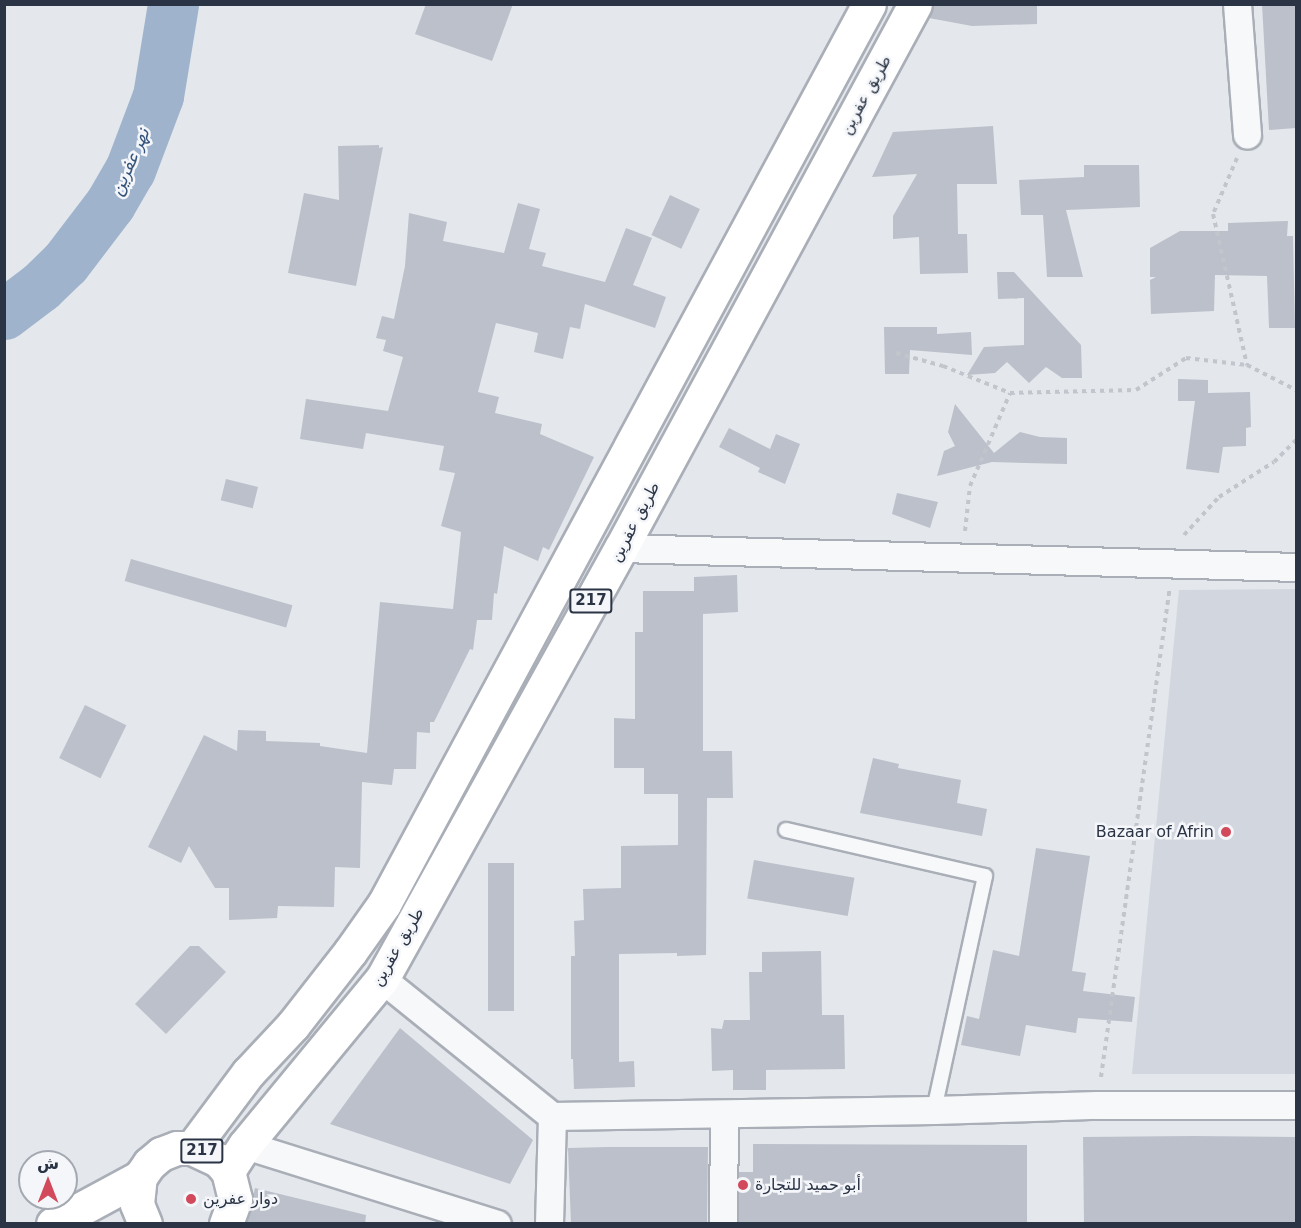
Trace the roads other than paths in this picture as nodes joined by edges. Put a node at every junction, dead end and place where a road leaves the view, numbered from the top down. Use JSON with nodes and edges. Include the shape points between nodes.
{"nodes":[{"id":1,"x":869,"y":4,"type":"edge"},
{"id":2,"x":915,"y":4,"type":"edge"},
{"id":3,"x":1237,"y":4,"type":"edge"},
{"id":4,"x":1247,"y":135,"type":"road end"},
{"id":5,"x":621,"y":548,"type":"junction"},
{"id":6,"x":1296,"y":567,"type":"edge"},
{"id":7,"x":786,"y":830,"type":"dead end"},
{"id":8,"x":382,"y":979,"type":"junction"},
{"id":9,"x":1296,"y":1105,"type":"edge"},
{"id":10,"x":934,"y":1110,"type":"junction"},
{"id":11,"x":724,"y":1114,"type":"junction"},
{"id":12,"x":552,"y":1116,"type":"junction"},
{"id":13,"x":192,"y":1148,"type":"junction"},
{"id":14,"x":236,"y":1158,"type":"junction"},
{"id":15,"x":140,"y":1177,"type":"junction"},
{"id":16,"x":53,"y":1224,"type":"edge"},
{"id":17,"x":145,"y":1224,"type":"edge"},
{"id":18,"x":226,"y":1224,"type":"edge"},
{"id":19,"x":498,"y":1224,"type":"edge"},
{"id":20,"x":549,"y":1224,"type":"edge"},
{"id":21,"x":723,"y":1224,"type":"edge"}],
"edges":[{"from":1,"to":13,"type":"main road","name":"طريق عفرين","number":"217","via":[[384,903],[293,1025],[248,1073]]},
{"from":2,"to":5,"type":"main road","name":"طريق عفرين","number":"217"},
{"from":3,"to":4,"type":"street"},
{"from":5,"to":6,"type":"street"},
{"from":5,"to":8,"type":"main road","name":"طريق عفرين","number":"217"},
{"from":7,"to":10,"type":"lane","via":[[986,876]]},
{"from":8,"to":12,"type":"street"},
{"from":8,"to":14,"type":"main road","name":"طريق عفرين","number":"217"},
{"from":9,"to":10,"type":"street"},
{"from":10,"to":11,"type":"street"},
{"from":11,"to":12,"type":"street"},
{"from":11,"to":21,"type":"street"},
{"from":12,"to":20,"type":"street"},
{"from":13,"to":14,"type":"main road","number":"217","via":[[212,1156]]},
{"from":13,"to":15,"type":"main road","number":"217","via":[[161,1154]]},
{"from":14,"to":18,"type":"main road","number":"217","via":[[235,1199]]},
{"from":14,"to":19,"type":"street"},
{"from":15,"to":16,"type":"main road","number":"217"},
{"from":15,"to":17,"type":"main road","via":[[137,1204]]}]}
